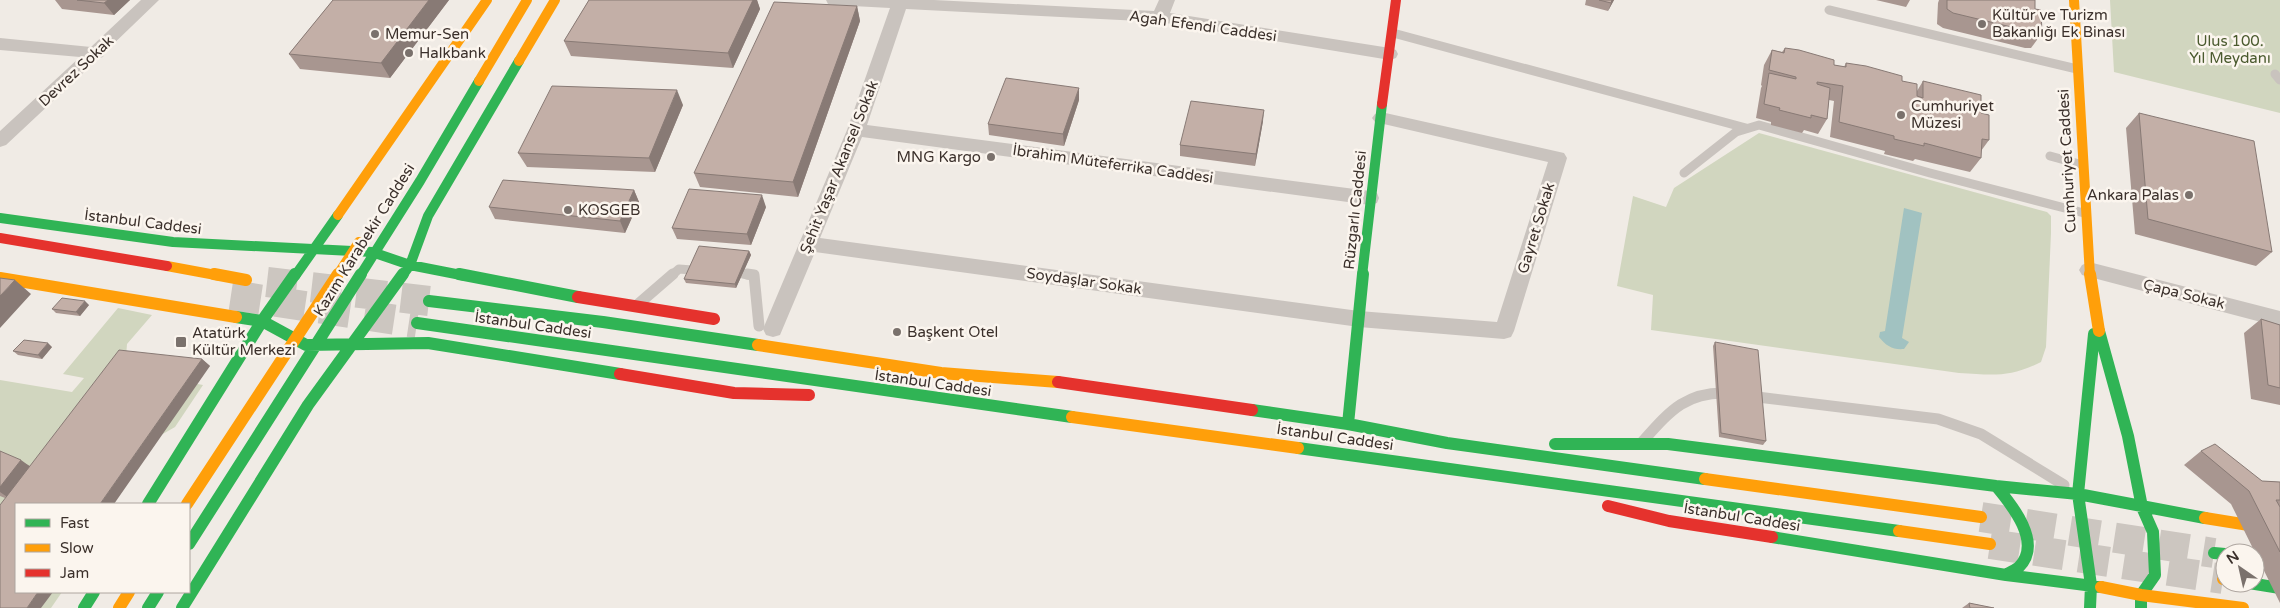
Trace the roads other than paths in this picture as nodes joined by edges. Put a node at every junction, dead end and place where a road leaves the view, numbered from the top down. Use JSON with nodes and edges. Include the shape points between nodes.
{"nodes":[{"id":1,"x":151,"y":0,"type":"edge"},
{"id":2,"x":487,"y":0,"type":"edge"},
{"id":3,"x":527,"y":0,"type":"edge"},
{"id":4,"x":556,"y":0,"type":"edge"},
{"id":5,"x":834,"y":0,"type":"edge"},
{"id":6,"x":1167,"y":0,"type":"edge"},
{"id":7,"x":1396,"y":0,"type":"edge"},
{"id":8,"x":2074,"y":0,"type":"edge"},
{"id":9,"x":900,"y":4,"type":"junction"},
{"id":10,"x":1003,"y":4,"type":"edge"},
{"id":11,"x":1829,"y":10,"type":"dead end"},
{"id":12,"x":1160,"y":17,"type":"junction"},
{"id":13,"x":1393,"y":33,"type":"junction"},
{"id":14,"x":0,"y":44,"type":"edge"},
{"id":15,"x":96,"y":53,"type":"junction"},
{"id":16,"x":1390,"y":54,"type":"junction"},
{"id":17,"x":2077,"y":68,"type":"junction"},
{"id":18,"x":1382,"y":118,"type":"junction"},
{"id":19,"x":1746,"y":128,"type":"junction"},
{"id":20,"x":856,"y":130,"type":"junction"},
{"id":21,"x":0,"y":141,"type":"edge"},
{"id":22,"x":2050,"y":156,"type":"dead end"},
{"id":23,"x":2083,"y":165,"type":"junction"},
{"id":24,"x":1684,"y":174,"type":"dead end"},
{"id":25,"x":1370,"y":198,"type":"junction"},
{"id":26,"x":2085,"y":214,"type":"junction"},
{"id":27,"x":0,"y":218,"type":"edge"},
{"id":28,"x":364,"y":234,"type":"dead end"},
{"id":29,"x":0,"y":238,"type":"edge"},
{"id":30,"x":810,"y":244,"type":"junction"},
{"id":31,"x":312,"y":250,"type":"junction"},
{"id":32,"x":410,"y":265,"type":"junction"},
{"id":33,"x":692,"y":270,"type":"edge"},
{"id":34,"x":2089,"y":270,"type":"junction"},
{"id":35,"x":742,"y":274,"type":"edge"},
{"id":36,"x":0,"y":278,"type":"edge"},
{"id":37,"x":246,"y":280,"type":"dead end"},
{"id":38,"x":429,"y":301,"type":"tunnel mouth"},
{"id":39,"x":635,"y":307,"type":"junction"},
{"id":40,"x":1359,"y":319,"type":"junction"},
{"id":41,"x":2280,"y":319,"type":"edge"},
{"id":42,"x":721,"y":320,"type":"dead end"},
{"id":43,"x":2096,"y":320,"type":"junction"},
{"id":44,"x":262,"y":321,"type":"junction"},
{"id":45,"x":417,"y":323,"type":"tunnel mouth"},
{"id":46,"x":766,"y":328,"type":"joint"},
{"id":47,"x":352,"y":343,"type":"junction"},
{"id":48,"x":829,"y":344,"type":"dead end"},
{"id":49,"x":941,"y":373,"type":"junction"},
{"id":50,"x":824,"y":396,"type":"dead end"},
{"id":51,"x":843,"y":396,"type":"dead end"},
{"id":52,"x":933,"y":398,"type":"junction"},
{"id":53,"x":1348,"y":424,"type":"junction"},
{"id":54,"x":1447,"y":443,"type":"junction"},
{"id":55,"x":1640,"y":444,"type":"junction"},
{"id":56,"x":1446,"y":468,"type":"junction"},
{"id":57,"x":1996,"y":486,"type":"junction"},
{"id":58,"x":2078,"y":494,"type":"junction"},
{"id":59,"x":1572,"y":498,"type":"dead end"},
{"id":60,"x":149,"y":503,"type":"edge"},
{"id":61,"x":188,"y":503,"type":"edge"},
{"id":62,"x":1601,"y":504,"type":"dead end"},
{"id":63,"x":2142,"y":507,"type":"junction"},
{"id":64,"x":1981,"y":517,"type":"tunnel mouth"},
{"id":65,"x":2280,"y":530,"type":"edge"},
{"id":66,"x":190,"y":542,"type":"edge"},
{"id":67,"x":1990,"y":544,"type":"tunnel mouth"},
{"id":68,"x":2265,"y":560,"type":"edge"},
{"id":69,"x":2280,"y":562,"type":"edge"},
{"id":70,"x":2006,"y":575,"type":"junction"},
{"id":71,"x":2091,"y":585,"type":"junction"},
{"id":72,"x":2265,"y":586,"type":"edge"},
{"id":73,"x":2280,"y":588,"type":"edge"},
{"id":74,"x":93,"y":593,"type":"edge"},
{"id":75,"x":128,"y":593,"type":"edge"},
{"id":76,"x":157,"y":593,"type":"edge"},
{"id":77,"x":2141,"y":595,"type":"junction"},
{"id":78,"x":84,"y":608,"type":"edge"},
{"id":79,"x":119,"y":608,"type":"edge"},
{"id":80,"x":148,"y":608,"type":"edge"},
{"id":81,"x":182,"y":608,"type":"edge"},
{"id":82,"x":2090,"y":608,"type":"edge"},
{"id":83,"x":2141,"y":608,"type":"edge"},
{"id":84,"x":2243,"y":608,"type":"edge"}],
"edges":[{"from":1,"to":15,"type":"street","name":"Devrez Sokak"},
{"from":2,"to":31,"type":"main road"},
{"from":3,"to":66,"type":"main road","name":"Kazım Karabekir Caddesi","via":[[420,182]]},
{"from":4,"to":32,"type":"main road","via":[[428,216]]},
{"from":5,"to":9,"type":"street","name":"Agah Efendi Caddesi"},
{"from":6,"to":12,"type":"street"},
{"from":7,"to":13,"type":"main road","name":"Rüzgarlı Caddesi"},
{"from":8,"to":17,"type":"main road","name":"Cumhuriyet Caddesi"},
{"from":9,"to":10,"type":"street","name":"Agah Efendi Caddesi"},
{"from":9,"to":20,"type":"street","name":"Şehit Yaşar Akansel Sokak"},
{"from":10,"to":12,"type":"street","name":"Agah Efendi Caddesi"},
{"from":11,"to":17,"type":"lane"},
{"from":12,"to":16,"type":"street","name":"Agah Efendi Caddesi"},
{"from":13,"to":16,"type":"main road","name":"Rüzgarlı Caddesi"},
{"from":13,"to":19,"type":"lane"},
{"from":14,"to":15,"type":"street"},
{"from":15,"to":21,"type":"street","name":"Devrez Sokak"},
{"from":16,"to":18,"type":"main road","name":"Rüzgarlı Caddesi"},
{"from":17,"to":23,"type":"main road","name":"Cumhuriyet Caddesi"},
{"from":18,"to":25,"type":"main road","name":"Rüzgarlı Caddesi"},
{"from":18,"to":40,"type":"street","name":"Gayret Sokak","via":[[1558,158],[1504,331]]},
{"from":19,"to":24,"type":"lane","via":[[1736,132]]},
{"from":19,"to":26,"type":"lane","via":[[1759,125]]},
{"from":20,"to":25,"type":"street","name":"İbrahim Müteferrika Caddesi"},
{"from":20,"to":30,"type":"street","name":"Şehit Yaşar Akansel Sokak"},
{"from":22,"to":23,"type":"lane"},
{"from":23,"to":26,"type":"main road","name":"Cumhuriyet Caddesi"},
{"from":25,"to":40,"type":"main road","name":"Rüzgarlı Caddesi"},
{"from":26,"to":34,"type":"main road","name":"Cumhuriyet Caddesi"},
{"from":27,"to":31,"type":"main road","name":"İstanbul Caddesi","via":[[174,242]]},
{"from":28,"to":61,"type":"main road","name":"Kazım Karabekir Caddesi"},
{"from":29,"to":37,"type":"main road"},
{"from":30,"to":40,"type":"street","name":"Soydaşlar Sokak"},
{"from":30,"to":46,"type":"street","name":"Şehit Yaşar Akansel Sokak"},
{"from":31,"to":32,"type":"main road","name":"İstanbul Caddesi","via":[[372,252]]},
{"from":31,"to":44,"type":"main road"},
{"from":32,"to":39,"type":"main road","name":"İstanbul Caddesi"},
{"from":32,"to":47,"type":"main road"},
{"from":33,"to":39,"type":"lane","via":[[680,269]]},
{"from":34,"to":41,"type":"street","name":"Çapa Sokak"},
{"from":34,"to":43,"type":"main road","name":"Cumhuriyet Caddesi"},
{"from":35,"to":46,"type":"lane","via":[[754,275]]},
{"from":36,"to":44,"type":"main road"},
{"from":38,"to":49,"type":"main road","name":"İstanbul Caddesi","via":[[603,322]]},
{"from":39,"to":42,"type":"main road","name":"İstanbul Caddesi"},
{"from":40,"to":53,"type":"main road","name":"Rüzgarlı Caddesi"},
{"from":43,"to":58,"type":"main road","name":"Cumhuriyet Caddesi"},
{"from":43,"to":63,"type":"main road","name":"Cumhuriyet Caddesi","via":[[2128,436]]},
{"from":44,"to":47,"type":"main road","via":[[306,344]]},
{"from":44,"to":60,"type":"main road"},
{"from":45,"to":52,"type":"main road","name":"İstanbul Caddesi"},
{"from":47,"to":50,"type":"main road","via":[[428,343],[734,393]]},
{"from":47,"to":81,"type":"main road","via":[[308,405]]},
{"from":48,"to":49,"type":"main road"},
{"from":49,"to":53,"type":"main road","name":"İstanbul Caddesi","via":[[1036,380]]},
{"from":51,"to":52,"type":"main road"},
{"from":52,"to":56,"type":"main road","name":"İstanbul Caddesi"},
{"from":53,"to":54,"type":"main road","name":"İstanbul Caddesi"},
{"from":54,"to":55,"type":"main road","name":"İstanbul Caddesi"},
{"from":54,"to":64,"type":"main road","name":"İstanbul Caddesi"},
{"from":55,"to":57,"type":"main road","name":"İstanbul Caddesi"},
{"from":55,"to":58,"type":"lane","via":[[1674,408],[1698,394],[1716,391],[1938,419],[1981,434]]},
{"from":56,"to":59,"type":"main road","name":"İstanbul Caddesi"},
{"from":56,"to":67,"type":"main road","name":"İstanbul Caddesi"},
{"from":57,"to":58,"type":"main road","name":"İstanbul Caddesi"},
{"from":57,"to":70,"type":"main road","via":[[2021,516],[2027,538],[2026,557],[2021,567]]},
{"from":58,"to":63,"type":"main road","name":"İstanbul Caddesi"},
{"from":58,"to":71,"type":"main road","name":"Cumhuriyet Caddesi"},
{"from":62,"to":70,"type":"main road","name":"İstanbul Caddesi","via":[[1669,521]]},
{"from":63,"to":65,"type":"main road","name":"İstanbul Caddesi"},
{"from":63,"to":77,"type":"main road","name":"Cumhuriyet Caddesi","via":[[2154,532],[2155,575]]},
{"from":68,"to":69,"type":"main road"},
{"from":70,"to":71,"type":"main road","name":"İstanbul Caddesi"},
{"from":71,"to":77,"type":"main road","name":"İstanbul Caddesi"},
{"from":71,"to":82,"type":"main road","name":"Cumhuriyet Caddesi"},
{"from":72,"to":73,"type":"main road"},
{"from":74,"to":78,"type":"main road"},
{"from":75,"to":79,"type":"main road"},
{"from":76,"to":80,"type":"main road"},
{"from":77,"to":83,"type":"main road"},
{"from":77,"to":84,"type":"main road","name":"İstanbul Caddesi"}]}
